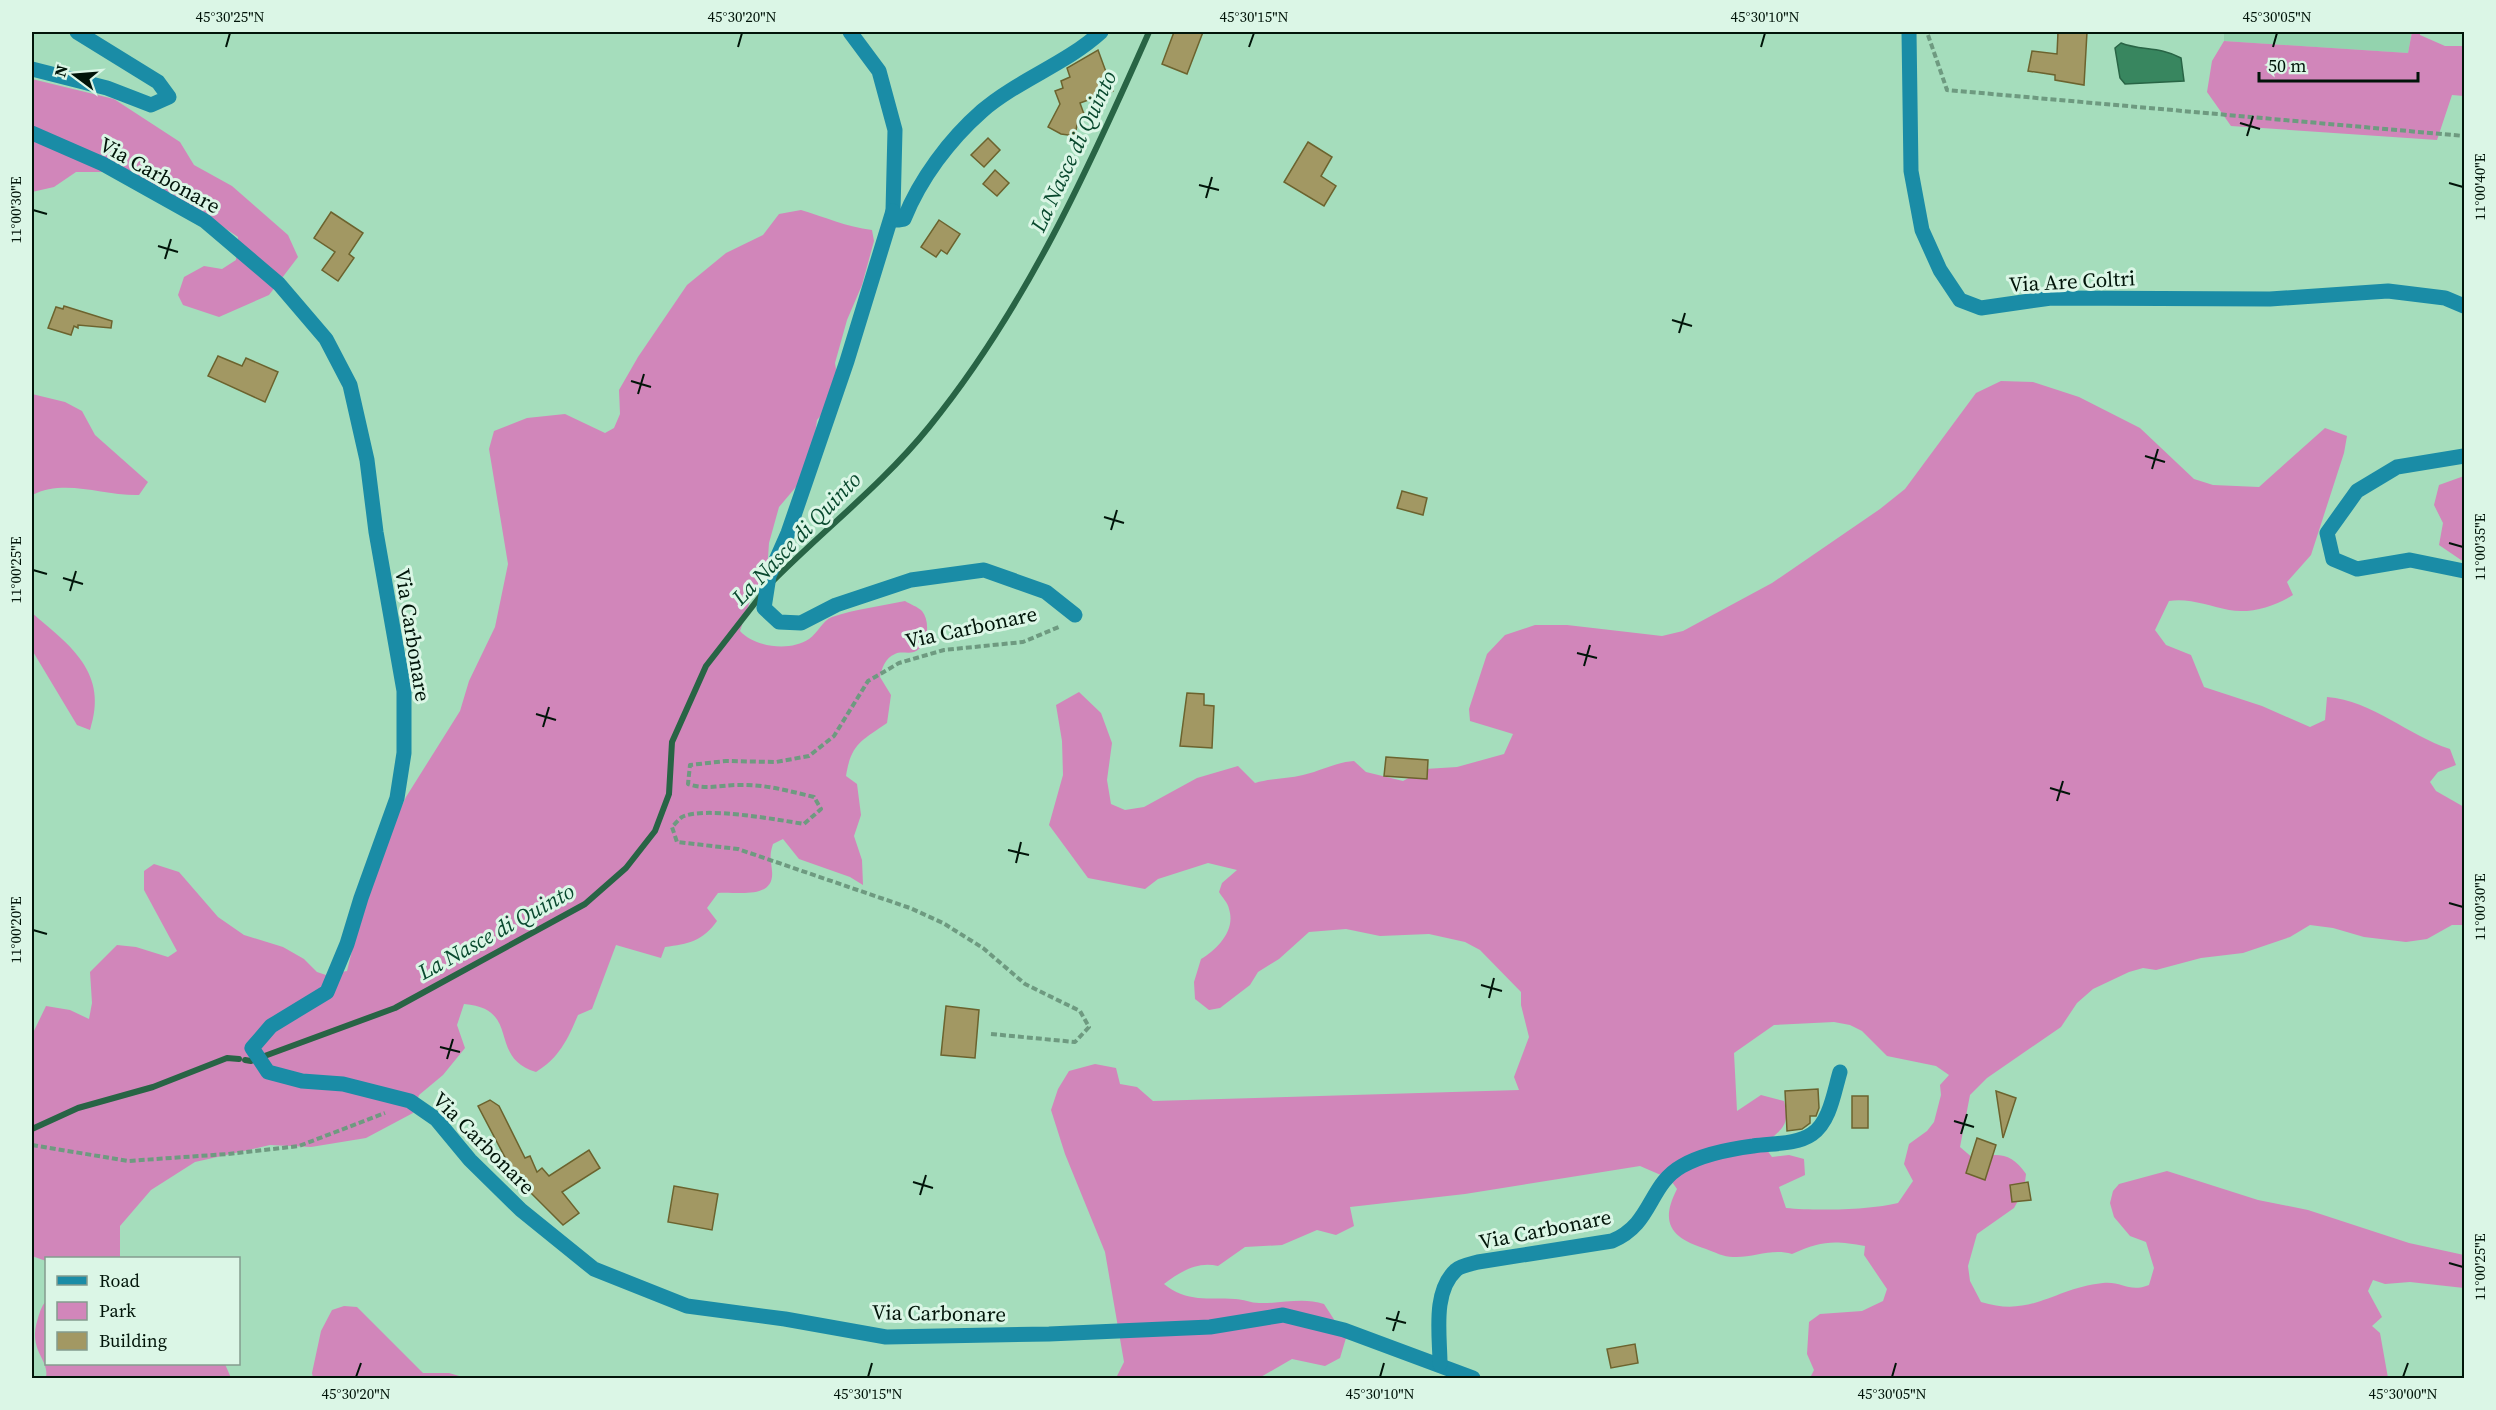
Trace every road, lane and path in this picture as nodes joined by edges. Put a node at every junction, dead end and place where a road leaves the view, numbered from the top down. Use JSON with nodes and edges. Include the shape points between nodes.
{"nodes":[{"id":1,"x":77,"y":32,"type":"edge"},
{"id":2,"x":850,"y":32,"type":"edge"},
{"id":3,"x":1101,"y":32,"type":"edge"},
{"id":4,"x":1909,"y":32,"type":"edge"},
{"id":5,"x":1927,"y":32,"type":"edge"},
{"id":6,"x":32,"y":69,"type":"edge"},
{"id":7,"x":32,"y":133,"type":"edge"},
{"id":8,"x":2464,"y":136,"type":"edge"},
{"id":9,"x":893,"y":211,"type":"junction"},
{"id":10,"x":2464,"y":306,"type":"edge"},
{"id":11,"x":2464,"y":456,"type":"edge"},
{"id":12,"x":2464,"y":571,"type":"edge"},
{"id":13,"x":1075,"y":615,"type":"joint"},
{"id":14,"x":991,"y":1034,"type":"dead end"},
{"id":15,"x":1840,"y":1072,"type":"dead end"},
{"id":16,"x":388,"y":1112,"type":"dead end"},
{"id":17,"x":32,"y":1145,"type":"edge"},
{"id":18,"x":1440,"y":1364,"type":"junction"},
{"id":19,"x":1473,"y":1378,"type":"edge"}],
"edges":[{"from":1,"to":6,"type":"street","via":[[158,82],[169,97],[151,105],[107,88]]},
{"from":2,"to":9,"type":"street","name":"Via Carbonare","via":[[879,71],[895,130]]},
{"from":3,"to":9,"type":"street","via":[[1084,48],[982,111],[941,156],[914,195],[904,219],[898,220]]},
{"from":4,"to":10,"type":"street","name":"Via Are Coltri","via":[[1911,171],[1918,211],[1940,270],[1960,300],[1981,308],[2051,298],[2270,299],[2388,291],[2445,298]]},
{"from":5,"to":8,"type":"path","via":[[1947,90]]},
{"from":7,"to":18,"type":"street","name":"Via Carbonare","via":[[103,164],[205,221],[279,284],[326,339],[350,385],[367,460],[375,532],[404,691],[404,753],[397,798],[327,992],[271,1026],[252,1048],[268,1072],[302,1082],[343,1084],[410,1101],[436,1119],[470,1160],[521,1210],[594,1269],[687,1306],[886,1337],[1210,1327],[1283,1315],[1344,1330]]},
{"from":9,"to":13,"type":"street","name":"Via Carbonare","via":[[847,361],[788,533],[769,576],[764,608],[779,622],[801,623],[836,605],[910,580],[984,570],[1046,592]]},
{"from":11,"to":12,"type":"street","via":[[2397,467],[2357,491],[2327,533],[2333,559],[2357,569],[2410,560]]},
{"from":13,"to":14,"type":"path","name":"Via Carbonare","via":[[1057,630],[1023,642],[944,650],[899,663],[868,681],[834,736],[809,756],[776,762],[690,765],[688,784],[704,789],[740,785],[814,797],[821,809],[804,824],[712,813],[682,817],[672,827],[677,842],[738,849],[900,904],[943,923],[983,948],[1025,984],[1080,1011],[1089,1027],[1075,1042]]},
{"from":15,"to":18,"type":"street","name":"Via Carbonare","via":[[1823,1123],[1812,1135],[1724,1151],[1680,1167],[1663,1182],[1642,1220],[1627,1235],[1456,1269],[1439,1306]]},
{"from":16,"to":17,"type":"path","via":[[299,1146],[228,1154],[128,1161]]},
{"from":18,"to":19,"type":"street","name":"Via Carbonare"}]}
